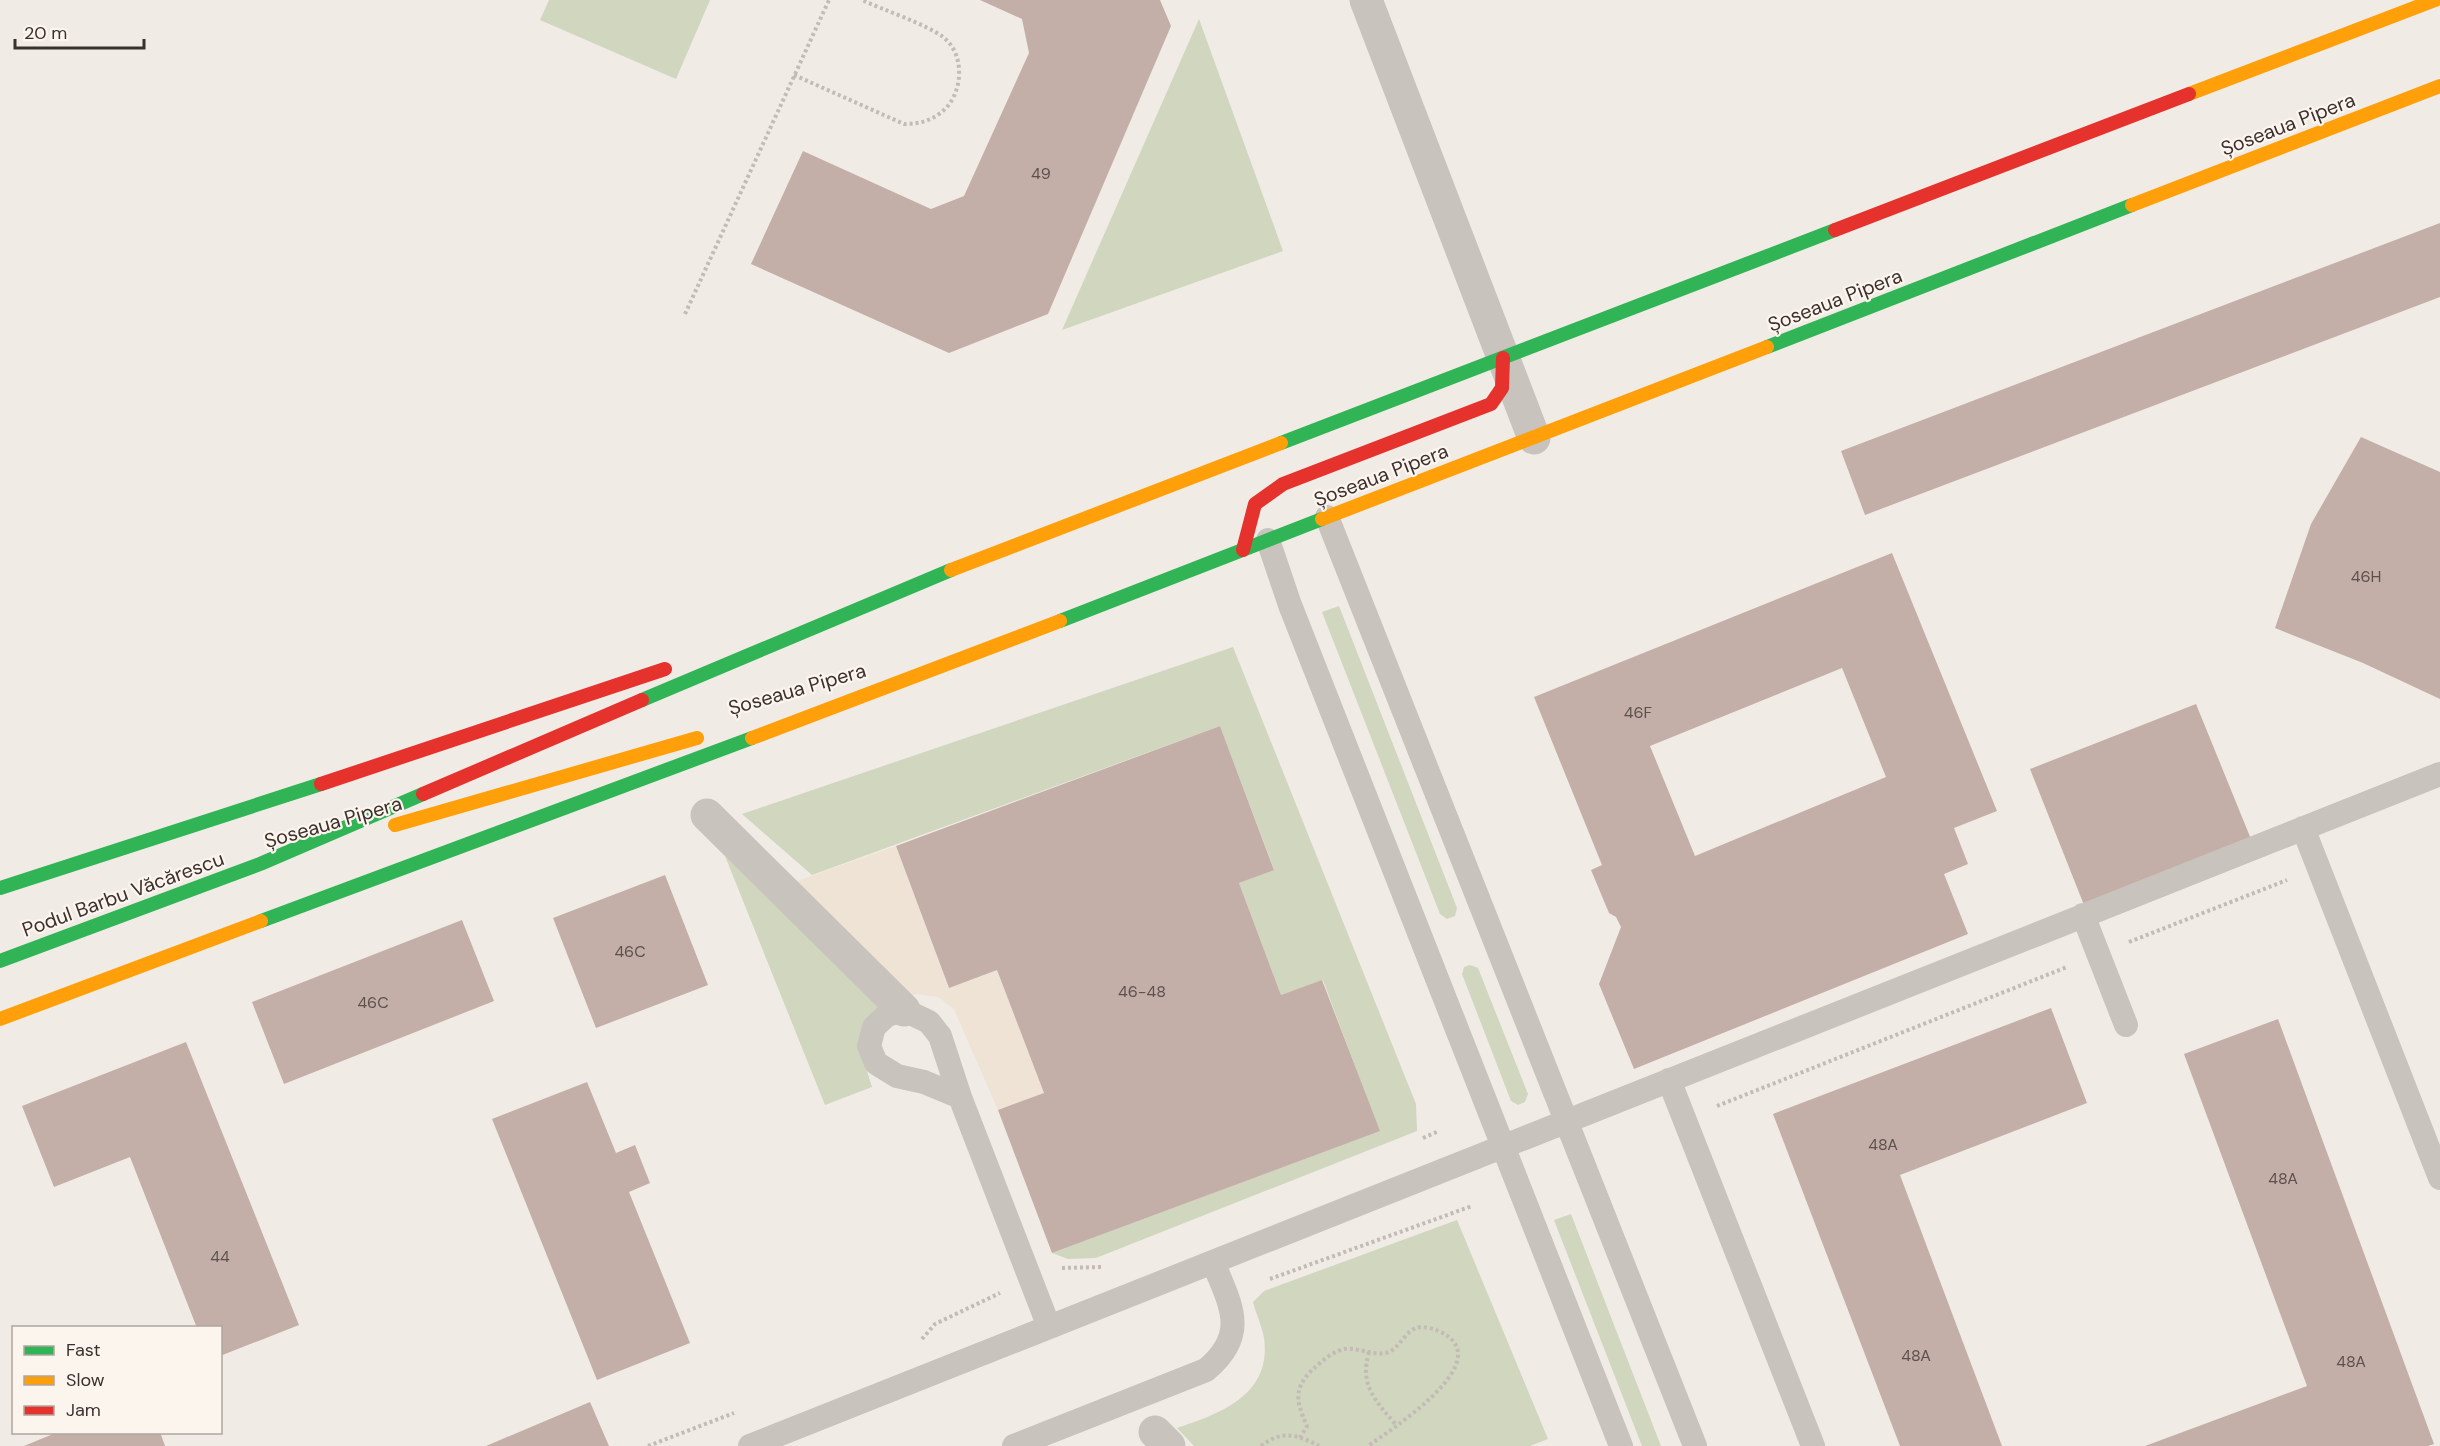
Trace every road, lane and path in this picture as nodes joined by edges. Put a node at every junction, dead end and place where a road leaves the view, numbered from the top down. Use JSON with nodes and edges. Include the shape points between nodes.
{"nodes":[{"id":1,"x":829,"y":0,"type":"edge"},
{"id":2,"x":862,"y":0,"type":"edge"},
{"id":3,"x":1366,"y":0,"type":"edge"},
{"id":4,"x":2434,"y":0,"type":"edge"},
{"id":5,"x":794,"y":75,"type":"junction"},
{"id":6,"x":2440,"y":86,"type":"edge"},
{"id":7,"x":685,"y":314,"type":"dead end"},
{"id":8,"x":1503,"y":358,"type":"junction"},
{"id":9,"x":1534,"y":438,"type":"junction"},
{"id":10,"x":1327,"y":517,"type":"junction"},
{"id":11,"x":1268,"y":540,"type":"junction"},
{"id":12,"x":1243,"y":549,"type":"junction"},
{"id":13,"x":891,"y":593,"type":"junction"},
{"id":14,"x":732,"y":646,"type":"dead end"},
{"id":15,"x":676,"y":665,"type":"dead end"},
{"id":16,"x":931,"y":671,"type":"junction"},
{"id":17,"x":749,"y":723,"type":"dead end"},
{"id":18,"x":715,"y":733,"type":"dead end"},
{"id":19,"x":2440,"y":774,"type":"edge"},
{"id":20,"x":707,"y":815,"type":"dead end"},
{"id":21,"x":2303,"y":828,"type":"junction"},
{"id":22,"x":260,"y":864,"type":"junction"},
{"id":23,"x":2319,"y":867,"type":"junction"},
{"id":24,"x":0,"y":888,"type":"edge"},
{"id":25,"x":2083,"y":915,"type":"junction"},
{"id":26,"x":2098,"y":955,"type":"junction"},
{"id":27,"x":0,"y":961,"type":"edge"},
{"id":28,"x":904,"y":1010,"type":"junction"},
{"id":29,"x":0,"y":1019,"type":"edge"},
{"id":30,"x":2126,"y":1025,"type":"dead end"},
{"id":31,"x":1669,"y":1080,"type":"junction"},
{"id":32,"x":960,"y":1097,"type":"junction"},
{"id":33,"x":1684,"y":1119,"type":"junction"},
{"id":34,"x":1566,"y":1122,"type":"junction"},
{"id":35,"x":1502,"y":1147,"type":"junction"},
{"id":36,"x":2440,"y":1178,"type":"edge"},
{"id":37,"x":1213,"y":1262,"type":"junction"},
{"id":38,"x":1048,"y":1328,"type":"junction"},
{"id":39,"x":1369,"y":1352,"type":"junction"},
{"id":40,"x":1396,"y":1425,"type":"junction"},
{"id":41,"x":1300,"y":1438,"type":"junction"},
{"id":42,"x":750,"y":1446,"type":"edge"},
{"id":43,"x":1014,"y":1446,"type":"edge"},
{"id":44,"x":1261,"y":1446,"type":"edge"},
{"id":45,"x":1319,"y":1446,"type":"edge"},
{"id":46,"x":1368,"y":1446,"type":"edge"},
{"id":47,"x":1621,"y":1446,"type":"edge"},
{"id":48,"x":1695,"y":1446,"type":"edge"},
{"id":49,"x":1813,"y":1446,"type":"edge"}],
"edges":[{"from":1,"to":5,"type":"path"},
{"from":2,"to":5,"type":"path","via":[[943,37],[955,52],[960,68],[956,93],[940,114],[920,123],[904,124]]},
{"from":3,"to":8,"type":"street"},
{"from":4,"to":8,"type":"main road","name":"Șoseaua Pipera"},
{"from":5,"to":7,"type":"path"},
{"from":6,"to":9,"type":"main road","name":"Șoseaua Pipera"},
{"from":8,"to":9,"type":"street"},
{"from":8,"to":12,"type":"main road","name":"Șoseaua Pipera","via":[[1502,388],[1491,404],[1283,484],[1256,504]]},
{"from":8,"to":13,"type":"main road","name":"Șoseaua Pipera"},
{"from":9,"to":10,"type":"main road","name":"Șoseaua Pipera"},
{"from":10,"to":11,"type":"main road","name":"Șoseaua Pipera"},
{"from":10,"to":34,"type":"lane"},
{"from":11,"to":12,"type":"main road","name":"Șoseaua Pipera"},
{"from":11,"to":35,"type":"lane"},
{"from":12,"to":16,"type":"main road","name":"Șoseaua Pipera"},
{"from":13,"to":14,"type":"main road","name":"Șoseaua Pipera"},
{"from":13,"to":22,"type":"main road","name":"Șoseaua Pipera"},
{"from":15,"to":24,"type":"main road","name":"Șoseaua Pipera"},
{"from":16,"to":17,"type":"main road","name":"Șoseaua Pipera"},
{"from":16,"to":29,"type":"main road","name":"Șoseaua Pipera"},
{"from":18,"to":22,"type":"main road","name":"Șoseaua Pipera"},
{"from":19,"to":21,"type":"lane"},
{"from":20,"to":28,"type":"street"},
{"from":21,"to":23,"type":"lane"},
{"from":21,"to":25,"type":"lane"},
{"from":22,"to":27,"type":"main road","name":"Podul Barbu Văcărescu"},
{"from":23,"to":26,"type":"path"},
{"from":23,"to":36,"type":"lane"},
{"from":25,"to":26,"type":"lane"},
{"from":25,"to":31,"type":"lane"},
{"from":26,"to":30,"type":"lane"},
{"from":26,"to":33,"type":"path"},
{"from":28,"to":32,"type":"lane","via":[[929,1022],[940,1036]]},
{"from":28,"to":32,"type":"lane","via":[[887,1015],[874,1027],[870,1046],[876,1063],[897,1076]]},
{"from":31,"to":33,"type":"lane"},
{"from":31,"to":34,"type":"lane"},
{"from":32,"to":38,"type":"lane"},
{"from":33,"to":49,"type":"lane"},
{"from":34,"to":35,"type":"lane"},
{"from":34,"to":48,"type":"lane"},
{"from":35,"to":37,"type":"lane"},
{"from":35,"to":47,"type":"lane"},
{"from":37,"to":38,"type":"lane"},
{"from":37,"to":43,"type":"lane","via":[[1234,1317],[1232,1340],[1221,1358],[1206,1371]]},
{"from":38,"to":42,"type":"lane"},
{"from":39,"to":40,"type":"path","via":[[1366,1380],[1371,1393]]},
{"from":39,"to":40,"type":"path","via":[[1390,1352],[1410,1332],[1425,1327],[1446,1334],[1458,1352],[1445,1384]]},
{"from":39,"to":41,"type":"path","via":[[1335,1352],[1304,1377],[1298,1396],[1306,1426]]},
{"from":40,"to":46,"type":"path"},
{"from":41,"to":44,"type":"path","via":[[1273,1437]]},
{"from":41,"to":45,"type":"path"}]}
